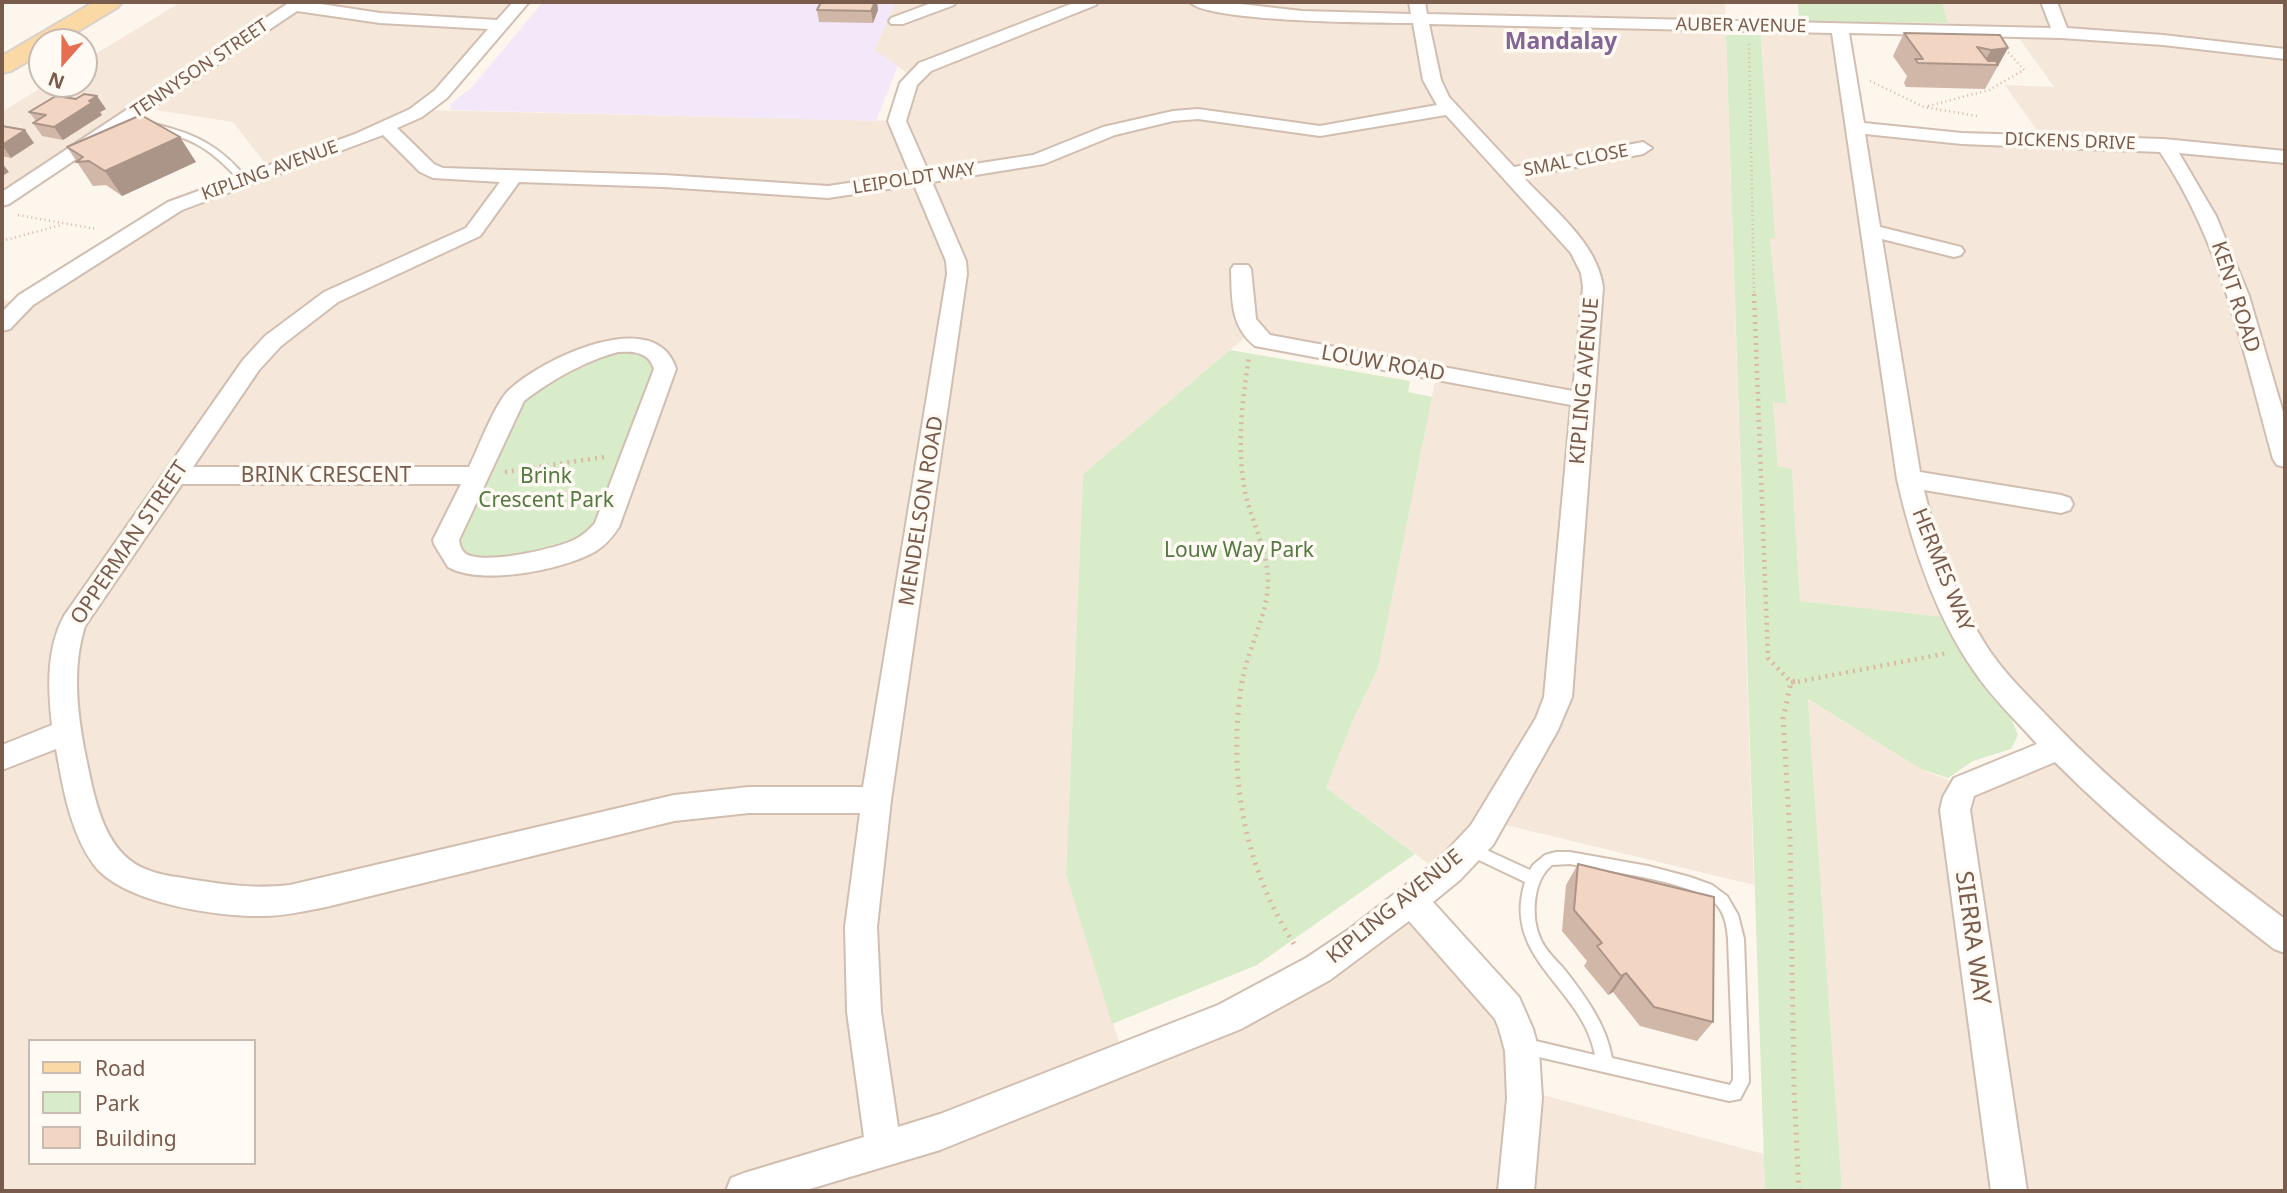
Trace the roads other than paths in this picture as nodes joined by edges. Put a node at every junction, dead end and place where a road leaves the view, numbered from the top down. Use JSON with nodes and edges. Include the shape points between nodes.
{"nodes":[{"id":1,"x":110,"y":2,"type":"edge"},
{"id":2,"x":521,"y":2,"type":"edge"},
{"id":3,"x":948,"y":2,"type":"edge"},
{"id":4,"x":1090,"y":2,"type":"edge"},
{"id":5,"x":1198,"y":2,"type":"edge"},
{"id":6,"x":2049,"y":2,"type":"edge"},
{"id":7,"x":297,"y":4,"type":"edge"},
{"id":8,"x":1419,"y":10,"type":"edge"},
{"id":9,"x":897,"y":21,"type":"dead end"},
{"id":10,"x":501,"y":25,"type":"junction"},
{"id":11,"x":1840,"y":28,"type":"junction"},
{"id":12,"x":2061,"y":33,"type":"junction"},
{"id":13,"x":2285,"y":54,"type":"edge"},
{"id":14,"x":2,"y":66,"type":"edge"},
{"id":15,"x":1448,"y":109,"type":"junction"},
{"id":16,"x":121,"y":122,"type":"junction"},
{"id":17,"x":1854,"y":127,"type":"junction"},
{"id":18,"x":386,"y":128,"type":"junction"},
{"id":19,"x":2164,"y":145,"type":"junction"},
{"id":20,"x":1643,"y":148,"type":"dead end"},
{"id":21,"x":2285,"y":157,"type":"edge"},
{"id":22,"x":1508,"y":174,"type":"junction"},
{"id":23,"x":513,"y":177,"type":"junction"},
{"id":24,"x":920,"y":179,"type":"junction"},
{"id":25,"x":244,"y":180,"type":"junction"},
{"id":26,"x":2,"y":200,"type":"edge"},
{"id":27,"x":1870,"y":230,"type":"junction"},
{"id":28,"x":1954,"y":251,"type":"dead end"},
{"id":29,"x":1241,"y":269,"type":"dead end"},
{"id":30,"x":2,"y":324,"type":"edge"},
{"id":31,"x":1583,"y":400,"type":"junction"},
{"id":32,"x":2285,"y":459,"type":"edge"},
{"id":33,"x":175,"y":475,"type":"junction"},
{"id":34,"x":476,"y":476,"type":"junction"},
{"id":35,"x":1909,"y":479,"type":"junction"},
{"id":36,"x":2061,"y":504,"type":"dead end"},
{"id":37,"x":67,"y":732,"type":"junction"},
{"id":38,"x":2058,"y":748,"type":"junction"},
{"id":39,"x":2,"y":758,"type":"edge"},
{"id":40,"x":876,"y":800,"type":"junction"},
{"id":41,"x":1469,"y":848,"type":"junction"},
{"id":42,"x":1534,"y":879,"type":"junction"},
{"id":43,"x":1411,"y":900,"type":"junction"},
{"id":44,"x":2285,"y":938,"type":"edge"},
{"id":45,"x":1521,"y":1045,"type":"junction"},
{"id":46,"x":1605,"y":1065,"type":"junction"},
{"id":47,"x":883,"y":1149,"type":"junction"},
{"id":48,"x":744,"y":1191,"type":"edge"},
{"id":49,"x":1516,"y":1191,"type":"edge"},
{"id":50,"x":2009,"y":1191,"type":"edge"}],
"edges":[{"from":1,"to":14,"type":"main road"},
{"from":2,"to":10,"type":"street","name":"KIPLING AVENUE"},
{"from":3,"to":9,"type":"street"},
{"from":4,"to":24,"type":"street","name":"MENDELSON ROAD","via":[[933,64],[913,77],[897,121]]},
{"from":5,"to":8,"type":"street","name":"AUBER AVENUE","via":[[1292,16]]},
{"from":6,"to":12,"type":"street"},
{"from":7,"to":10,"type":"street","name":"TENNYSON STREET","via":[[380,18]]},
{"from":7,"to":16,"type":"street","name":"TENNYSON STREET"},
{"from":8,"to":11,"type":"street","name":"AUBER AVENUE"},
{"from":8,"to":15,"type":"street","name":"KIPLING AVENUE","via":[[1432,80]]},
{"from":10,"to":18,"type":"street","name":"KIPLING AVENUE","via":[[441,94]]},
{"from":11,"to":12,"type":"street","name":"AUBER AVENUE"},
{"from":11,"to":17,"type":"street","name":"HERMES WAY"},
{"from":12,"to":13,"type":"street","name":"AUBER AVENUE"},
{"from":15,"to":22,"type":"street","name":"KIPLING AVENUE"},
{"from":15,"to":24,"type":"street","name":"LEIPOLDT WAY","via":[[1320,131],[1198,114],[1173,116],[1109,131],[1037,160]]},
{"from":16,"to":25,"type":"lane","via":[[193,137],[219,152]]},
{"from":16,"to":26,"type":"street","name":"TENNYSON STREET"},
{"from":17,"to":19,"type":"street","name":"DICKENS DRIVE","via":[[1951,139]]},
{"from":17,"to":27,"type":"street","name":"HERMES WAY"},
{"from":18,"to":23,"type":"street","name":"LEIPOLDT WAY","via":[[435,173]]},
{"from":18,"to":25,"type":"street","name":"KIPLING AVENUE"},
{"from":19,"to":21,"type":"street","name":"DICKENS DRIVE"},
{"from":19,"to":32,"type":"street","name":"KENT ROAD","via":[[2224,252]]},
{"from":20,"to":22,"type":"street","name":"SMAL CLOSE"},
{"from":22,"to":31,"type":"street","name":"KIPLING AVENUE","via":[[1580,251],[1591,272]]},
{"from":23,"to":24,"type":"street","name":"LEIPOLDT WAY","via":[[820,192]]},
{"from":23,"to":33,"type":"street","name":"OPPERMAN STREET","via":[[473,232],[331,297],[273,341],[251,365]]},
{"from":24,"to":40,"type":"street","name":"MENDELSON ROAD","via":[[956,261],[957,285]]},
{"from":25,"to":30,"type":"street","name":"KIPLING AVENUE","via":[[175,206],[26,300]]},
{"from":27,"to":28,"type":"street"},
{"from":27,"to":35,"type":"street","name":"HERMES WAY"},
{"from":29,"to":31,"type":"street","name":"LOUW ROAD","via":[[1246,326],[1254,336],[1274,345]]},
{"from":31,"to":41,"type":"street","name":"KIPLING AVENUE","via":[[1558,697],[1508,791]]},
{"from":33,"to":34,"type":"street","name":"BRINK CRESCENT"},
{"from":33,"to":37,"type":"street","name":"OPPERMAN STREET","via":[[73,623],[64,650]]},
{"from":34,"to":34,"type":"street","via":[[520,391],[592,352],[618,345],[652,349],[664,361],[665,369],[611,516],[597,536],[572,551],[490,566],[465,564],[455,559],[446,540]]},
{"from":35,"to":36,"type":"street"},
{"from":35,"to":38,"type":"street","name":"HERMES WAY","via":[[1928,549],[1973,648]]},
{"from":37,"to":39,"type":"street"},
{"from":37,"to":40,"type":"street","name":"OPPERMAN STREET","via":[[83,815],[118,868],[149,886],[255,904],[326,893],[709,802]]},
{"from":38,"to":44,"type":"street","name":"HERMES WAY","via":[[2146,830]]},
{"from":38,"to":50,"type":"street","name":"SIERRA WAY","via":[[1964,787],[1955,810]]},
{"from":40,"to":47,"type":"street","name":"MENDELSON ROAD","via":[[860,927],[860,964]]},
{"from":41,"to":42,"type":"lane"},
{"from":41,"to":43,"type":"street","name":"KIPLING AVENUE"},
{"from":42,"to":46,"type":"lane","via":[[1529,924],[1533,941],[1589,1014]]},
{"from":42,"to":46,"type":"lane","via":[[1544,862],[1570,858],[1694,884],[1715,894],[1734,923],[1738,1090],[1729,1093]]},
{"from":43,"to":45,"type":"street","via":[[1507,1008]]},
{"from":43,"to":47,"type":"street","name":"KIPLING AVENUE","via":[[1318,969],[1229,1017],[940,1132]]},
{"from":45,"to":46,"type":"lane"},
{"from":45,"to":49,"type":"street","via":[[1525,1076]]},
{"from":47,"to":48,"type":"street","name":"KIPLING AVENUE"}]}
